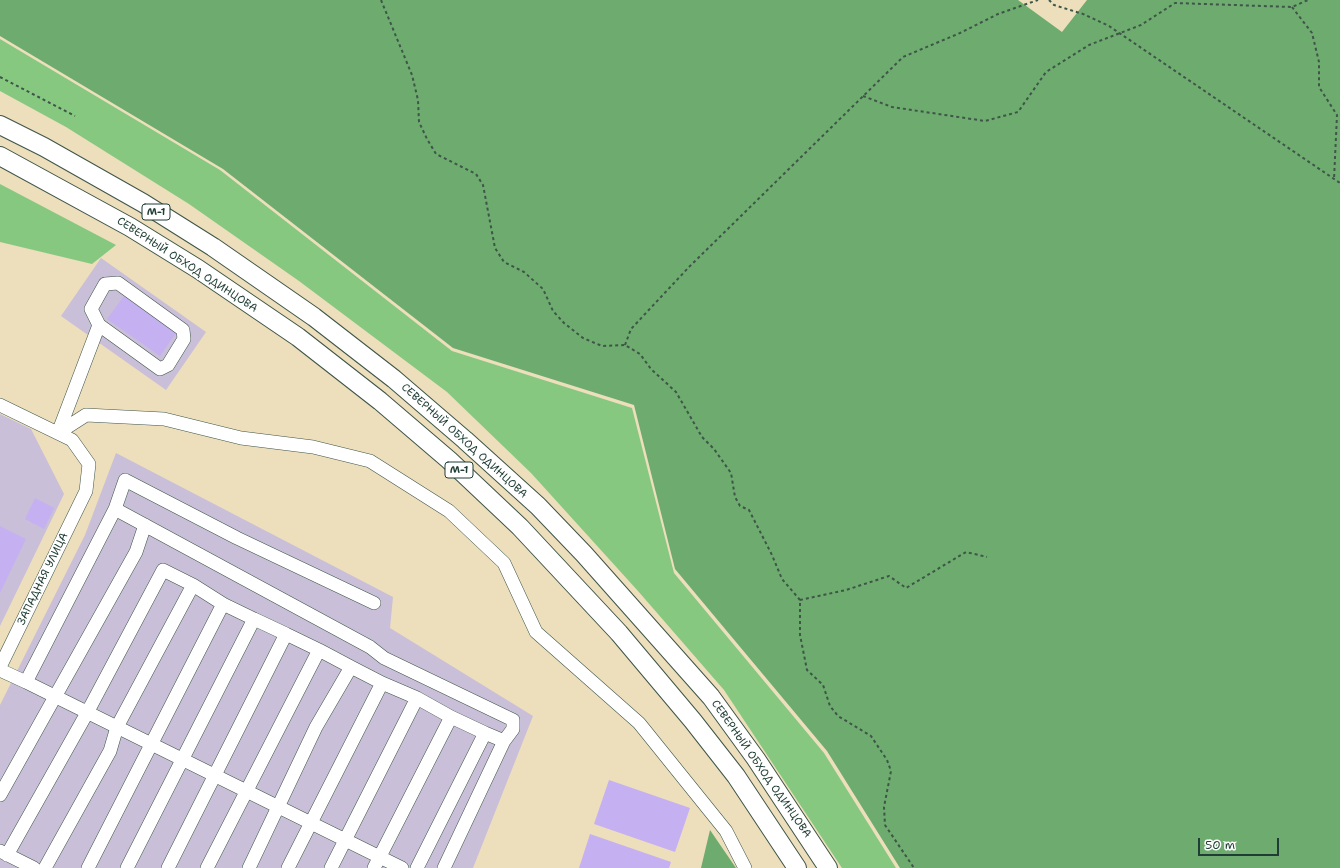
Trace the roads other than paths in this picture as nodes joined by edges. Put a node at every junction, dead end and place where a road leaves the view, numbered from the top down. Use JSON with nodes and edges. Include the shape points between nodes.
{"nodes":[{"id":1,"x":0,"y":125,"type":"edge"},
{"id":2,"x":0,"y":156,"type":"edge"},
{"id":3,"x":99,"y":325,"type":"junction"},
{"id":4,"x":0,"y":405,"type":"edge"},
{"id":5,"x":58,"y":433,"type":"junction"},
{"id":6,"x":115,"y":509,"type":"junction"},
{"id":7,"x":145,"y":525,"type":"junction"},
{"id":8,"x":193,"y":585,"type":"junction"},
{"id":9,"x":374,"y":603,"type":"dead end"},
{"id":10,"x":223,"y":604,"type":"junction"},
{"id":11,"x":254,"y":618,"type":"junction"},
{"id":12,"x":286,"y":634,"type":"junction"},
{"id":13,"x":319,"y":650,"type":"junction"},
{"id":14,"x":1,"y":663,"type":"edge"},
{"id":15,"x":351,"y":667,"type":"junction"},
{"id":16,"x":26,"y":682,"type":"junction"},
{"id":17,"x":382,"y":683,"type":"junction"},
{"id":18,"x":56,"y":697,"type":"junction"},
{"id":19,"x":417,"y":698,"type":"junction"},
{"id":20,"x":87,"y":712,"type":"junction"},
{"id":21,"x":451,"y":717,"type":"junction"},
{"id":22,"x":117,"y":727,"type":"junction"},
{"id":23,"x":485,"y":733,"type":"junction"},
{"id":24,"x":504,"y":741,"type":"junction"},
{"id":25,"x":151,"y":744,"type":"junction"},
{"id":26,"x":182,"y":759,"type":"junction"},
{"id":27,"x":214,"y":775,"type":"junction"},
{"id":28,"x":246,"y":791,"type":"junction"},
{"id":29,"x":0,"y":795,"type":"edge"},
{"id":30,"x":279,"y":808,"type":"junction"},
{"id":31,"x":310,"y":822,"type":"junction"},
{"id":32,"x":344,"y":840,"type":"junction"},
{"id":33,"x":4,"y":853,"type":"edge"},
{"id":34,"x":377,"y":862,"type":"edge"},
{"id":35,"x":34,"y":868,"type":"edge"},
{"id":36,"x":45,"y":868,"type":"edge"},
{"id":37,"x":88,"y":868,"type":"edge"},
{"id":38,"x":127,"y":868,"type":"edge"},
{"id":39,"x":168,"y":868,"type":"edge"},
{"id":40,"x":207,"y":868,"type":"edge"},
{"id":41,"x":249,"y":868,"type":"edge"},
{"id":42,"x":288,"y":868,"type":"edge"},
{"id":43,"x":331,"y":868,"type":"edge"},
{"id":44,"x":402,"y":868,"type":"edge"},
{"id":45,"x":417,"y":868,"type":"edge"},
{"id":46,"x":444,"y":868,"type":"edge"},
{"id":47,"x":745,"y":868,"type":"edge"},
{"id":48,"x":797,"y":868,"type":"edge"},
{"id":49,"x":828,"y":868,"type":"edge"}],
"edges":[{"from":1,"to":49,"type":"highway","name":"СЕВЕРНЫЙ ОБХОД ОДИНЦОВА","number":"М-1","via":[[143,203],[314,317],[394,379],[538,506],[711,697],[756,759]]},
{"from":2,"to":48,"type":"highway","name":"СЕВЕРНЫЙ ОБХОД ОДИНЦОВА","number":"М-1","via":[[130,227],[198,269],[298,337],[380,401],[449,460],[520,527],[619,634],[736,776]]},
{"from":3,"to":3,"type":"street","via":[[91,309],[105,284],[118,283],[183,330],[184,339],[168,365],[160,369]]},
{"from":3,"to":5,"type":"street"},
{"from":4,"to":5,"type":"street"},
{"from":5,"to":14,"type":"street","name":"ЗАПАДНАЯ УЛИЦА","via":[[72,440],[89,464],[86,492]]},
{"from":5,"to":47,"type":"street","via":[[86,415],[164,419],[241,438],[313,448],[370,461],[443,507],[504,563],[536,632],[639,722],[726,831]]},
{"from":6,"to":7,"type":"street"},
{"from":6,"to":9,"type":"street","via":[[125,480],[237,538]]},
{"from":6,"to":16,"type":"street"},
{"from":7,"to":18,"type":"street","via":[[136,552]]},
{"from":7,"to":24,"type":"street","via":[[370,647],[384,658],[513,720],[513,729]]},
{"from":8,"to":10,"type":"street"},
{"from":8,"to":20,"type":"street","via":[[162,570]]},
{"from":8,"to":22,"type":"street"},
{"from":10,"to":11,"type":"street"},
{"from":10,"to":25,"type":"street"},
{"from":11,"to":12,"type":"street"},
{"from":11,"to":26,"type":"street"},
{"from":12,"to":13,"type":"street"},
{"from":12,"to":27,"type":"street"},
{"from":13,"to":15,"type":"street"},
{"from":13,"to":28,"type":"street"},
{"from":14,"to":16,"type":"street"},
{"from":15,"to":17,"type":"street"},
{"from":15,"to":30,"type":"street","via":[[316,727]]},
{"from":16,"to":18,"type":"street"},
{"from":17,"to":19,"type":"street"},
{"from":17,"to":31,"type":"street"},
{"from":18,"to":20,"type":"street"},
{"from":18,"to":29,"type":"street"},
{"from":19,"to":21,"type":"street"},
{"from":19,"to":32,"type":"street"},
{"from":20,"to":22,"type":"street"},
{"from":20,"to":33,"type":"street"},
{"from":21,"to":23,"type":"street"},
{"from":21,"to":34,"type":"street"},
{"from":22,"to":25,"type":"street"},
{"from":22,"to":36,"type":"street","via":[[110,751]]},
{"from":23,"to":24,"type":"street"},
{"from":23,"to":45,"type":"street"},
{"from":24,"to":46,"type":"street"},
{"from":25,"to":26,"type":"street"},
{"from":25,"to":37,"type":"street"},
{"from":26,"to":27,"type":"street"},
{"from":26,"to":38,"type":"street"},
{"from":27,"to":28,"type":"street"},
{"from":27,"to":39,"type":"street"},
{"from":28,"to":30,"type":"street"},
{"from":28,"to":40,"type":"street"},
{"from":30,"to":31,"type":"street"},
{"from":30,"to":41,"type":"street"},
{"from":31,"to":32,"type":"street"},
{"from":31,"to":42,"type":"street"},
{"from":32,"to":34,"type":"street"},
{"from":32,"to":43,"type":"street"},
{"from":33,"to":35,"type":"street"},
{"from":34,"to":44,"type":"street"}]}
